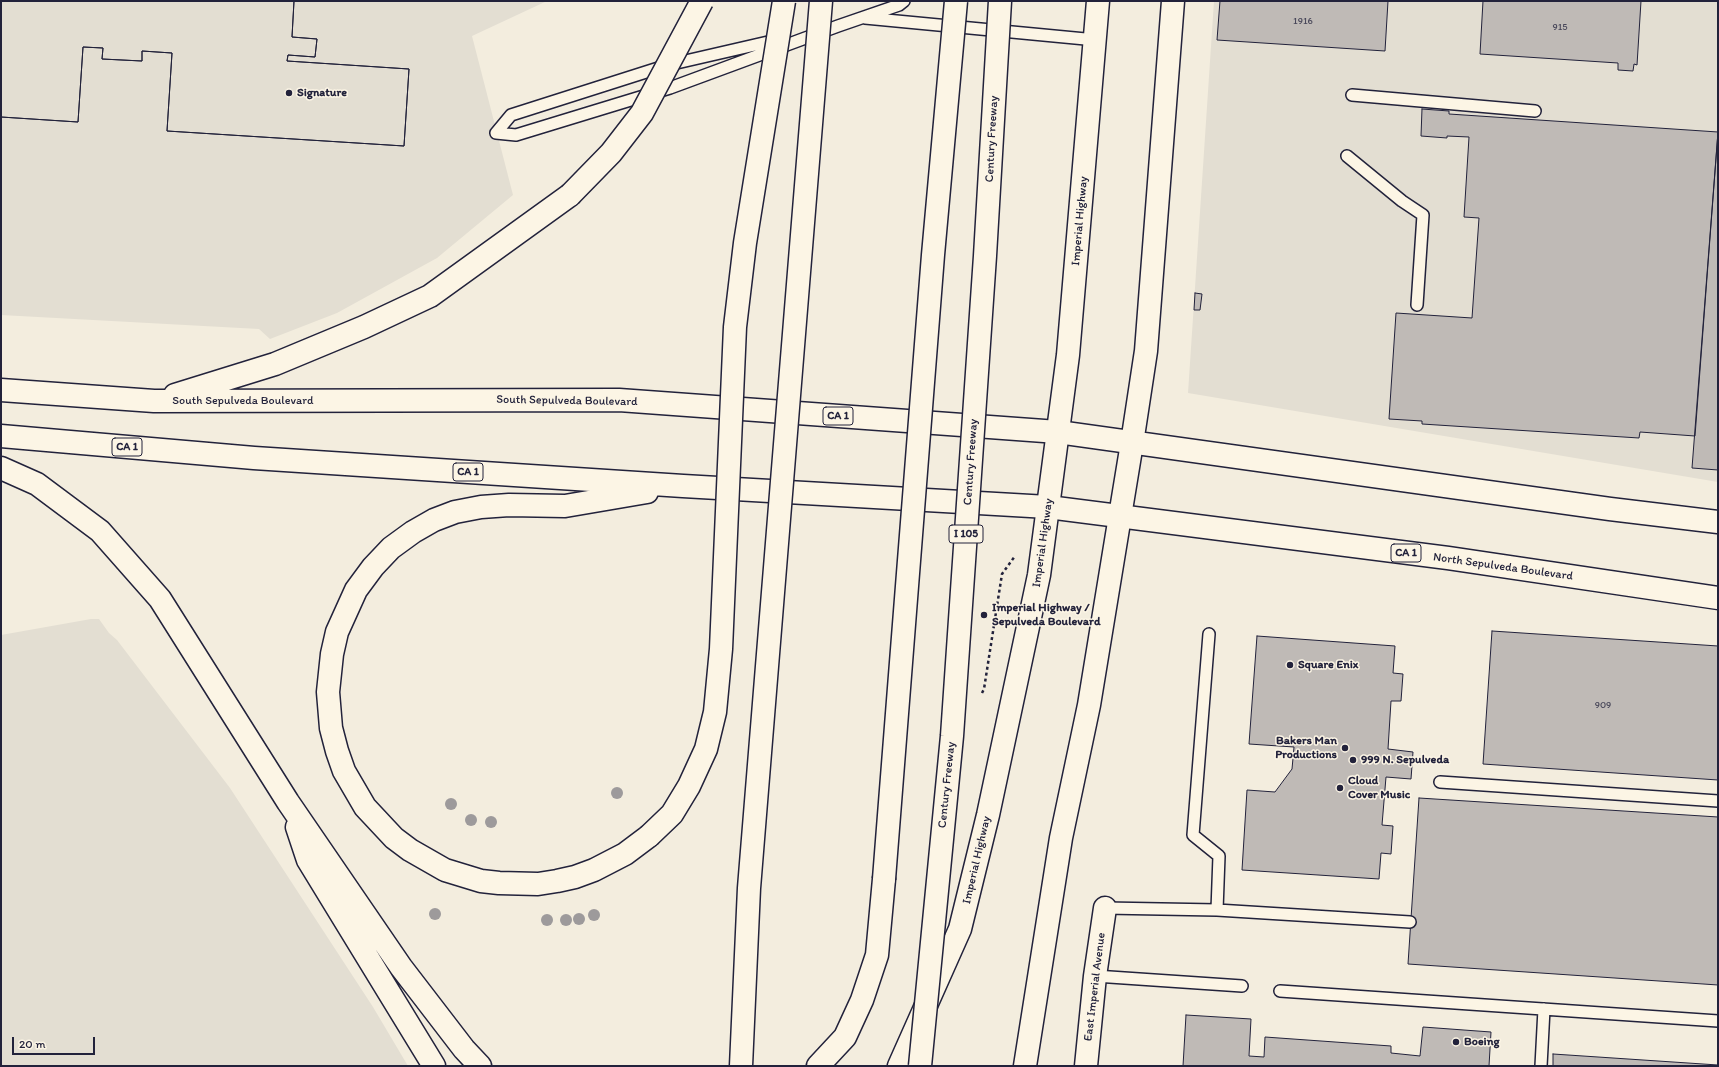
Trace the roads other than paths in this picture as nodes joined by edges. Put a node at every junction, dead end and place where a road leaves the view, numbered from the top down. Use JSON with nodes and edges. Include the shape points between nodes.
{"nodes":[{"id":1,"x":702,"y":1,"type":"edge"},
{"id":2,"x":784,"y":1,"type":"edge"},
{"id":3,"x":821,"y":1,"type":"edge"},
{"id":4,"x":904,"y":1,"type":"edge"},
{"id":5,"x":956,"y":1,"type":"edge"},
{"id":6,"x":1000,"y":1,"type":"edge"},
{"id":7,"x":1098,"y":1,"type":"edge"},
{"id":8,"x":1173,"y":1,"type":"edge"},
{"id":9,"x":861,"y":18,"type":"junction"},
{"id":10,"x":838,"y":26,"type":"junction"},
{"id":11,"x":1096,"y":40,"type":"junction"},
{"id":12,"x":1352,"y":95,"type":"dead end"},
{"id":13,"x":1535,"y":110,"type":"dead end"},
{"id":14,"x":1347,"y":156,"type":"dead end"},
{"id":15,"x":1417,"y":305,"type":"dead end"},
{"id":16,"x":1,"y":390,"type":"edge"},
{"id":17,"x":154,"y":401,"type":"junction"},
{"id":18,"x":1058,"y":432,"type":"junction"},
{"id":19,"x":1,"y":436,"type":"edge"},
{"id":20,"x":1132,"y":443,"type":"junction"},
{"id":21,"x":1,"y":468,"type":"edge"},
{"id":22,"x":682,"y":486,"type":"junction"},
{"id":23,"x":1048,"y":507,"type":"junction"},
{"id":24,"x":1121,"y":516,"type":"junction"},
{"id":25,"x":1718,"y":522,"type":"edge"},
{"id":26,"x":1718,"y":598,"type":"edge"},
{"id":27,"x":1209,"y":634,"type":"dead end"},
{"id":28,"x":1440,"y":782,"type":"dead end"},
{"id":29,"x":1718,"y":800,"type":"edge"},
{"id":30,"x":288,"y":802,"type":"junction"},
{"id":31,"x":1105,"y":908,"type":"joint"},
{"id":32,"x":1217,"y":910,"type":"junction"},
{"id":33,"x":1410,"y":922,"type":"dead end"},
{"id":34,"x":1096,"y":976,"type":"junction"},
{"id":35,"x":1242,"y":986,"type":"dead end"},
{"id":36,"x":1280,"y":991,"type":"dead end"},
{"id":37,"x":1544,"y":1009,"type":"junction"},
{"id":38,"x":1718,"y":1021,"type":"edge"},
{"id":39,"x":434,"y":1066,"type":"edge"},
{"id":40,"x":480,"y":1066,"type":"edge"},
{"id":41,"x":741,"y":1066,"type":"edge"},
{"id":42,"x":818,"y":1066,"type":"edge"},
{"id":43,"x":899,"y":1066,"type":"edge"},
{"id":44,"x":920,"y":1066,"type":"edge"},
{"id":45,"x":1026,"y":1066,"type":"edge"},
{"id":46,"x":1086,"y":1066,"type":"edge"},
{"id":47,"x":1541,"y":1066,"type":"edge"}],
"edges":[{"from":1,"to":17,"type":"main road","bridge":true,"via":[[642,113],[611,153],[570,195],[430,296],[275,364]]},
{"from":2,"to":22,"type":"main road","bridge":true,"via":[[744,243],[735,327],[721,649],[716,712],[706,749],[689,786],[672,814],[625,854],[575,878],[538,884],[481,881],[445,870],[410,850],[385,829],[365,807],[342,764],[331,728],[329,675],[337,632],[356,590],[373,567],[391,548],[413,532],[455,512],[481,507],[565,506]]},
{"from":3,"to":41,"type":"main road","bridge":true,"via":[[750,880]]},
{"from":4,"to":9,"type":"lane"},
{"from":5,"to":42,"type":"main road","bridge":true,"via":[[877,955],[862,1000],[845,1037]]},
{"from":6,"to":44,"type":"main road","name":"Century Freeway","number":"I 105","bridge":true,"via":[[985,264],[952,728]]},
{"from":7,"to":11,"type":"main road","name":"Imperial Highway"},
{"from":8,"to":20,"type":"main road","via":[[1146,350]]},
{"from":9,"to":10,"type":"lane"},
{"from":9,"to":11,"type":"lane"},
{"from":10,"to":10,"type":"lane","via":[[668,65],[511,115],[496,133],[516,135],[670,88]]},
{"from":11,"to":18,"type":"main road","name":"Imperial Highway","via":[[1068,355]]},
{"from":12,"to":13,"type":"lane"},
{"from":14,"to":15,"type":"lane","via":[[1423,215]]},
{"from":16,"to":17,"type":"main road","name":"South Sepulveda Boulevard","number":"CA 1"},
{"from":17,"to":18,"type":"main road","name":"South Sepulveda Boulevard","number":"CA 1","via":[[619,400]]},
{"from":18,"to":20,"type":"main road","name":"South Sepulveda Boulevard","number":"CA 1"},
{"from":18,"to":23,"type":"main road","name":"Imperial Highway"},
{"from":19,"to":22,"type":"main road","number":"CA 1","via":[[262,458]]},
{"from":20,"to":24,"type":"main road"},
{"from":20,"to":25,"type":"main road","number":"CA 1"},
{"from":21,"to":30,"type":"main road","via":[[37,484],[100,531],[160,599]]},
{"from":22,"to":23,"type":"main road","number":"CA 1"},
{"from":23,"to":24,"type":"main road","number":"CA 1"},
{"from":23,"to":43,"type":"main road","name":"Imperial Highway","via":[[1039,575],[988,815],[960,929]]},
{"from":24,"to":26,"type":"main road","name":"North Sepulveda Boulevard","number":"CA 1","via":[[1440,557]]},
{"from":24,"to":45,"type":"main road","via":[[1089,705],[1062,838]]},
{"from":27,"to":32,"type":"lane","via":[[1193,835],[1219,856]]},
{"from":28,"to":29,"type":"lane"},
{"from":30,"to":39,"type":"main road","via":[[308,860]]},
{"from":30,"to":40,"type":"main road","via":[[401,967]]},
{"from":31,"to":32,"type":"lane"},
{"from":31,"to":34,"type":"main road","name":"East Imperial Avenue"},
{"from":32,"to":33,"type":"lane"},
{"from":34,"to":35,"type":"lane"},
{"from":34,"to":46,"type":"main road","name":"East Imperial Avenue"},
{"from":36,"to":37,"type":"lane"},
{"from":37,"to":38,"type":"lane"},
{"from":37,"to":47,"type":"lane"}]}
